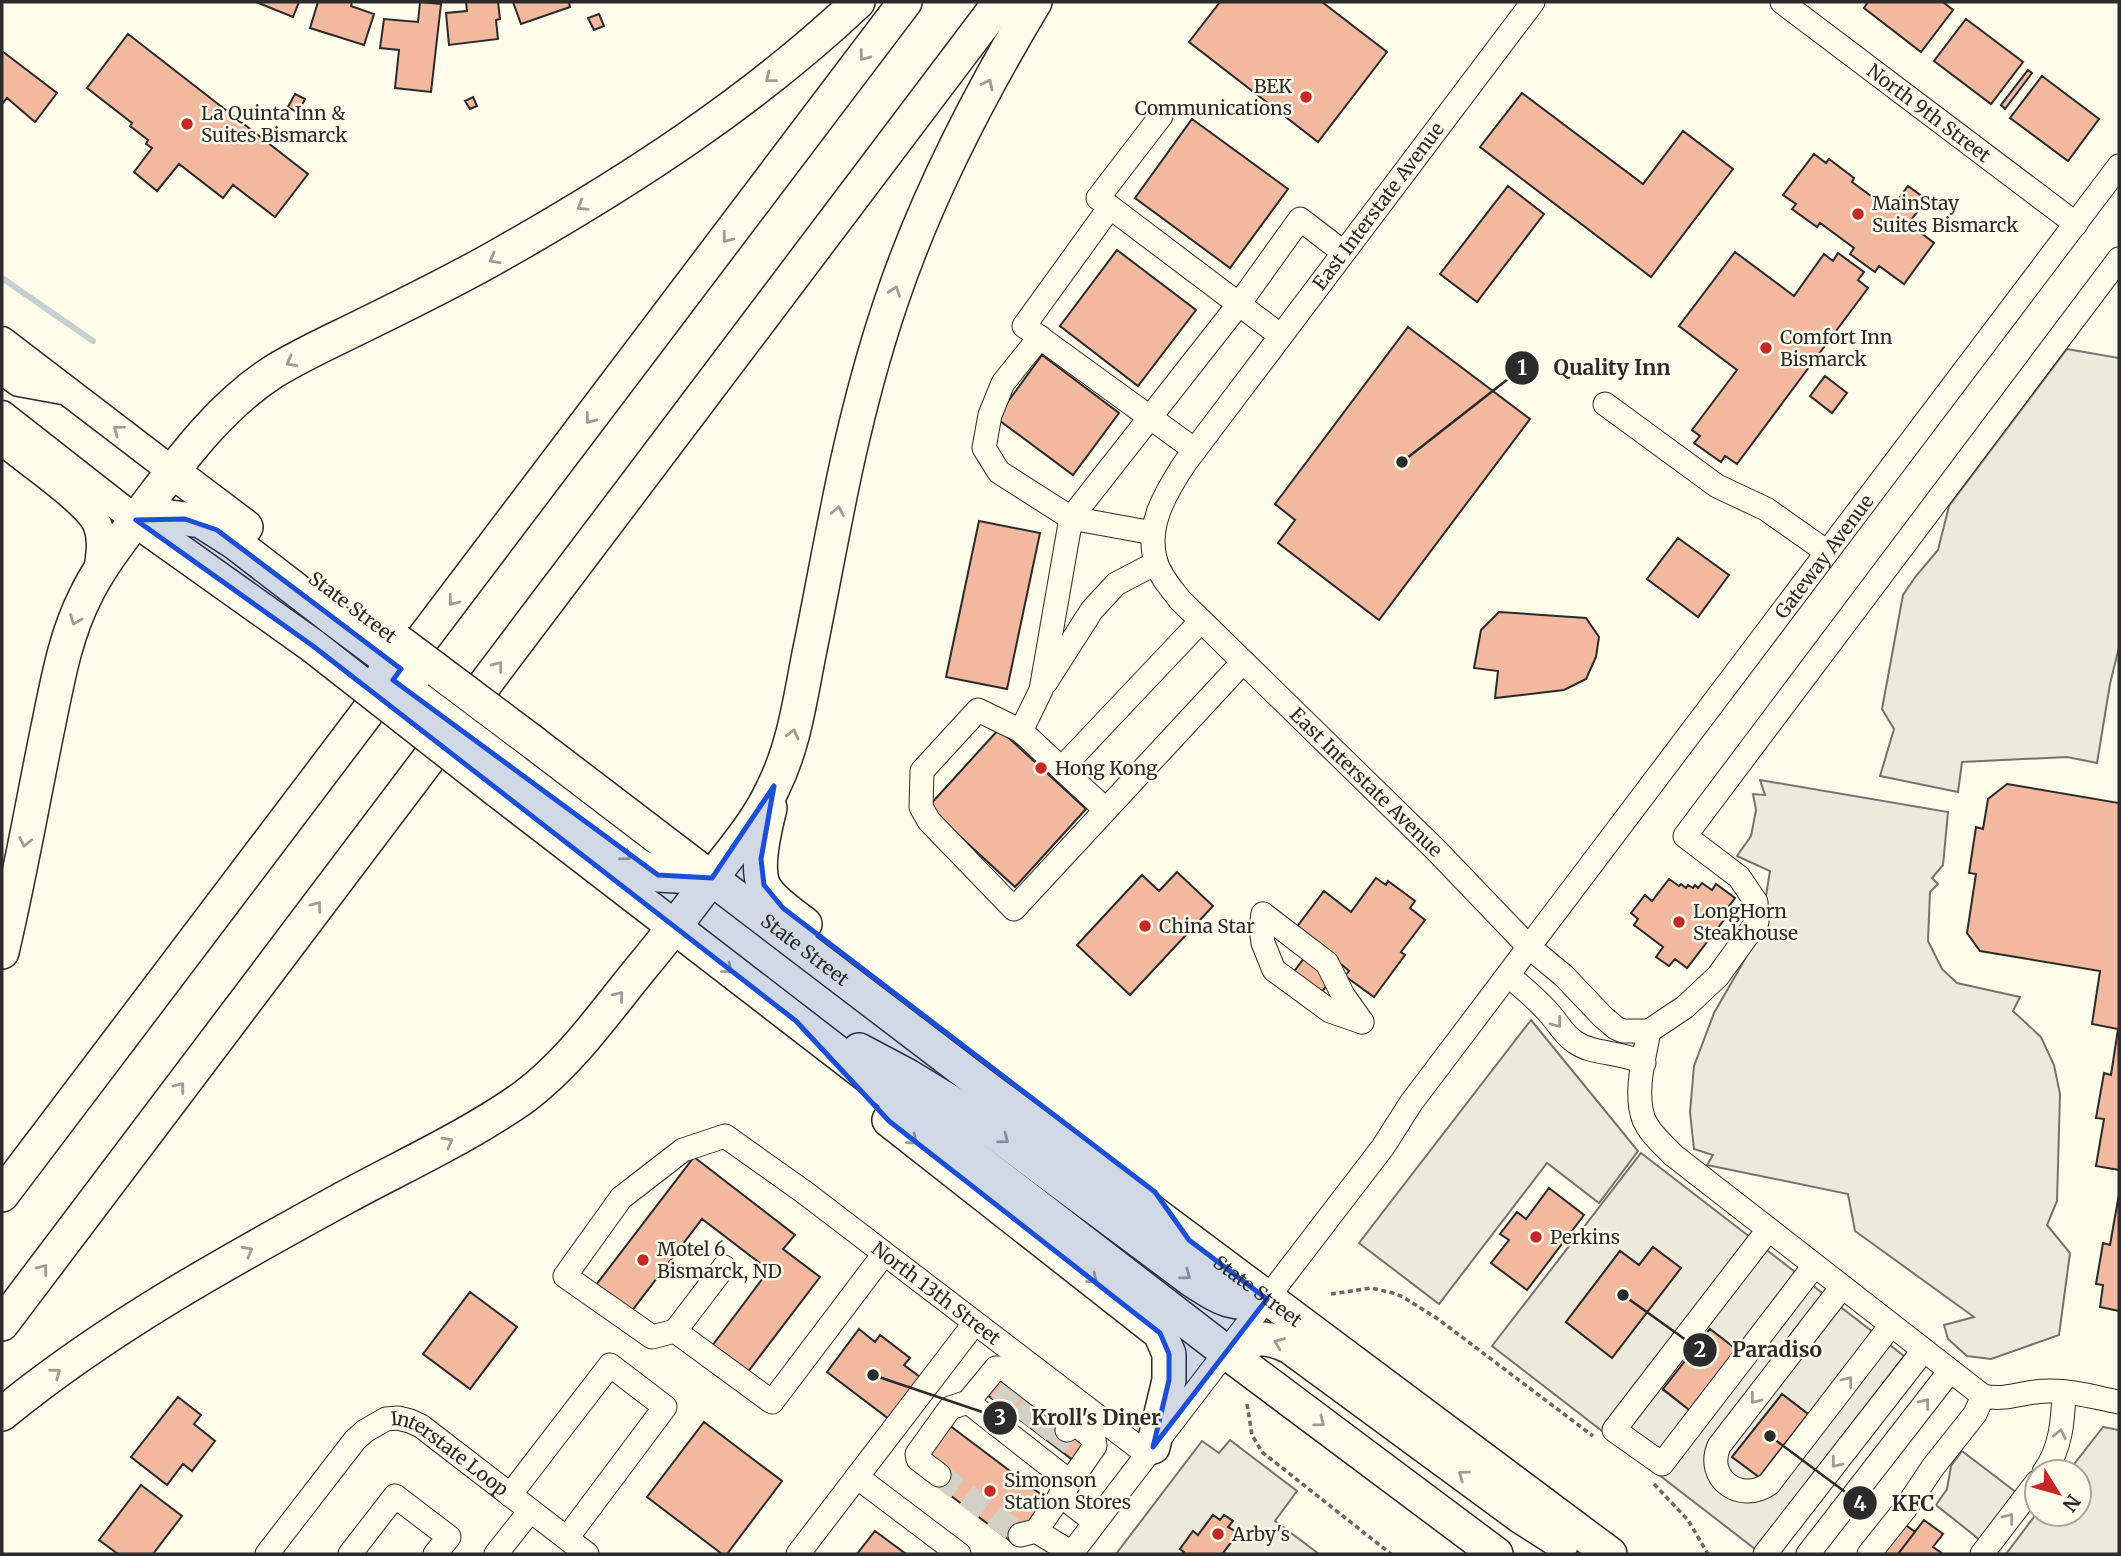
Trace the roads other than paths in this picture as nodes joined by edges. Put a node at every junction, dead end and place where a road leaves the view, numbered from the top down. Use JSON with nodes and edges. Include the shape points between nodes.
{"nodes":[{"id":1,"x":858,"y":2,"type":"edge"},
{"id":2,"x":905,"y":2,"type":"edge"},
{"id":3,"x":1000,"y":2,"type":"edge"},
{"id":4,"x":1035,"y":2,"type":"edge"},
{"id":5,"x":1533,"y":2,"type":"edge"},
{"id":6,"x":1782,"y":2,"type":"edge"},
{"id":7,"x":1161,"y":116,"type":"dead end"},
{"id":8,"x":2119,"y":166,"type":"edge"},
{"id":9,"x":1110,"y":207,"type":"junction"},
{"id":10,"x":2076,"y":224,"type":"junction"},
{"id":11,"x":1343,"y":252,"type":"junction"},
{"id":12,"x":2119,"y":260,"type":"edge"},
{"id":13,"x":1239,"y":304,"type":"junction"},
{"id":14,"x":1281,"y":335,"type":"junction"},
{"id":15,"x":1040,"y":337,"type":"junction"},
{"id":16,"x":2,"y":341,"type":"edge"},
{"id":17,"x":2,"y":370,"type":"edge"},
{"id":18,"x":66,"y":390,"type":"junction"},
{"id":19,"x":1605,"y":404,"type":"dead end"},
{"id":20,"x":2,"y":415,"type":"edge"},
{"id":21,"x":1150,"y":418,"type":"junction"},
{"id":22,"x":2,"y":440,"type":"edge"},
{"id":23,"x":1195,"y":450,"type":"junction"},
{"id":24,"x":172,"y":471,"type":"junction"},
{"id":25,"x":1070,"y":518,"type":"junction"},
{"id":26,"x":136,"y":520,"type":"junction"},
{"id":27,"x":1153,"y":533,"type":"junction"},
{"id":28,"x":1827,"y":552,"type":"junction"},
{"id":29,"x":1156,"y":563,"type":"junction"},
{"id":30,"x":98,"y":573,"type":"junction"},
{"id":31,"x":1201,"y":621,"type":"junction"},
{"id":32,"x":330,"y":624,"type":"junction"},
{"id":33,"x":1243,"y":662,"type":"junction"},
{"id":34,"x":1041,"y":690,"type":"junction"},
{"id":35,"x":1021,"y":731,"type":"junction"},
{"id":36,"x":517,"y":766,"type":"junction"},
{"id":37,"x":1062,"y":768,"type":"junction"},
{"id":38,"x":774,"y":786,"type":"junction"},
{"id":39,"x":1106,"y":810,"type":"junction"},
{"id":40,"x":712,"y":878,"type":"junction"},
{"id":41,"x":674,"y":928,"type":"junction"},
{"id":42,"x":1529,"y":947,"type":"junction"},
{"id":43,"x":2,"y":953,"type":"edge"},
{"id":44,"x":1508,"y":975,"type":"junction"},
{"id":45,"x":796,"y":1021,"type":"junction"},
{"id":46,"x":1362,"y":1023,"type":"joint"},
{"id":47,"x":1648,"y":1031,"type":"junction"},
{"id":48,"x":1644,"y":1063,"type":"junction"},
{"id":49,"x":2,"y":1195,"type":"edge"},
{"id":50,"x":1768,"y":1230,"type":"junction"},
{"id":51,"x":1189,"y":1240,"type":"junction"},
{"id":52,"x":884,"y":1254,"type":"junction"},
{"id":53,"x":1814,"y":1266,"type":"junction"},
{"id":54,"x":723,"y":1267,"type":"dead end"},
{"id":55,"x":1842,"y":1287,"type":"junction"},
{"id":56,"x":1268,"y":1299,"type":"junction"},
{"id":57,"x":2,"y":1324,"type":"edge"},
{"id":58,"x":974,"y":1324,"type":"junction"},
{"id":59,"x":1891,"y":1325,"type":"junction"},
{"id":60,"x":675,"y":1331,"type":"junction"},
{"id":61,"x":1923,"y":1350,"type":"junction"},
{"id":62,"x":1226,"y":1352,"type":"junction"},
{"id":63,"x":1950,"y":1371,"type":"junction"},
{"id":64,"x":2064,"y":1392,"type":"junction"},
{"id":65,"x":1983,"y":1396,"type":"junction"},
{"id":66,"x":1005,"y":1398,"type":"junction"},
{"id":67,"x":968,"y":1402,"type":"junction"},
{"id":68,"x":2119,"y":1402,"type":"edge"},
{"id":69,"x":2,"y":1415,"type":"edge"},
{"id":70,"x":1046,"y":1425,"type":"junction"},
{"id":71,"x":1150,"y":1450,"type":"junction"},
{"id":72,"x":2052,"y":1458,"type":"edge"},
{"id":73,"x":1933,"y":1467,"type":"junction"},
{"id":74,"x":1382,"y":1469,"type":"junction"},
{"id":75,"x":939,"y":1475,"type":"tunnel mouth"},
{"id":76,"x":857,"y":1477,"type":"junction"},
{"id":77,"x":1065,"y":1488,"type":"junction"},
{"id":78,"x":510,"y":1495,"type":"junction"},
{"id":79,"x":2023,"y":1500,"type":"edge"},
{"id":80,"x":530,"y":1511,"type":"junction"},
{"id":81,"x":1095,"y":1522,"type":"junction"},
{"id":82,"x":580,"y":1550,"type":"edge"},
{"id":83,"x":1072,"y":1553,"type":"edge"},
{"id":84,"x":268,"y":1554,"type":"edge"},
{"id":85,"x":350,"y":1554,"type":"edge"},
{"id":86,"x":435,"y":1554,"type":"edge"},
{"id":87,"x":496,"y":1554,"type":"edge"},
{"id":88,"x":798,"y":1554,"type":"edge"},
{"id":89,"x":959,"y":1554,"type":"edge"},
{"id":90,"x":1496,"y":1554,"type":"edge"},
{"id":91,"x":1549,"y":1554,"type":"edge"},
{"id":92,"x":1581,"y":1554,"type":"edge"},
{"id":93,"x":1610,"y":1554,"type":"edge"},
{"id":94,"x":1765,"y":1554,"type":"edge"},
{"id":95,"x":1808,"y":1554,"type":"edge"},
{"id":96,"x":1856,"y":1554,"type":"edge"},
{"id":97,"x":1870,"y":1554,"type":"edge"},
{"id":98,"x":1886,"y":1554,"type":"edge"},
{"id":99,"x":1982,"y":1554,"type":"edge"}],
"edges":[{"from":1,"to":24,"type":"highway","one_way":true,"via":[[785,66],[663,156],[503,254],[272,373],[234,403]]},
{"from":2,"to":49,"type":"highway","one_way":true},
{"from":57,"to":3,"type":"highway","one_way":true},
{"from":38,"to":4,"type":"highway","one_way":true,"via":[[792,737],[849,456],[891,302],[939,184],[1001,57]]},
{"from":5,"to":11,"type":"street","name":"East Interstate Avenue"},
{"from":6,"to":10,"type":"street","name":"North 9th Street"},
{"from":7,"to":9,"type":"street","via":[[1098,198]]},
{"from":8,"to":10,"type":"street","name":"Gateway Avenue"},
{"from":9,"to":13,"type":"street"},
{"from":9,"to":15,"type":"street","via":[[1024,326]]},
{"from":10,"to":28,"type":"street","name":"Gateway Avenue"},
{"from":11,"to":13,"type":"street","via":[[1300,219]]},
{"from":11,"to":14,"type":"street","name":"East Interstate Avenue"},
{"from":12,"to":47,"type":"street","via":[[1685,836],[1739,877],[1756,902],[1757,922],[1718,976],[1685,1007]]},
{"from":13,"to":14,"type":"street"},
{"from":13,"to":21,"type":"street"},
{"from":14,"to":23,"type":"street","name":"East Interstate Avenue"},
{"from":15,"to":21,"type":"street"},
{"from":15,"to":25,"type":"street","via":[[1003,383],[984,448],[999,472]]},
{"from":16,"to":18,"type":"main road","name":"State Street"},
{"from":17,"to":18,"type":"main road","via":[[19,383]]},
{"from":24,"to":18,"type":"main road","name":"State Street","one_way":true},
{"from":19,"to":28,"type":"street","via":[[1717,486],[1766,509]]},
{"from":20,"to":26,"type":"main road","name":"State Street"},
{"from":21,"to":23,"type":"street"},
{"from":21,"to":25,"type":"street"},
{"from":22,"to":30,"type":"main road","via":[[96,521],[102,547]]},
{"from":23,"to":27,"type":"street","name":"East Interstate Avenue","via":[[1162,501]]},
{"from":24,"to":26,"type":"highway"},
{"from":24,"to":32,"type":"highway","name":"State Street"},
{"from":25,"to":27,"type":"street"},
{"from":25,"to":34,"type":"street"},
{"from":26,"to":30,"type":"highway"},
{"from":26,"to":32,"type":"highway","name":"State Street","via":[[209,572]]},
{"from":26,"to":32,"type":"highway","via":[[163,516],[201,521],[234,542]]},
{"from":27,"to":29,"type":"street","name":"East Interstate Avenue"},
{"from":28,"to":42,"type":"street","name":"Gateway Avenue"},
{"from":29,"to":31,"type":"street","name":"East Interstate Avenue","via":[[1180,600]]},
{"from":29,"to":34,"type":"street","via":[[1116,584],[1092,610]]},
{"from":30,"to":43,"type":"highway","one_way":true,"via":[[75,618],[59,674]]},
{"from":31,"to":33,"type":"street","name":"East Interstate Avenue"},
{"from":31,"to":37,"type":"street"},
{"from":32,"to":36,"type":"highway","name":"State Street","bridge":true},
{"from":32,"to":36,"type":"highway","name":"State Street","bridge":true},
{"from":33,"to":39,"type":"street"},
{"from":33,"to":42,"type":"street","name":"East Interstate Avenue"},
{"from":34,"to":35,"type":"street"},
{"from":35,"to":37,"type":"street"},
{"from":35,"to":39,"type":"street","via":[[978,710],[922,771],[922,807],[929,821],[1014,909]]},
{"from":36,"to":40,"type":"highway","name":"State Street","via":[[657,836]]},
{"from":36,"to":40,"type":"highway","one_way":true,"via":[[639,866],[659,875]]},
{"from":36,"to":41,"type":"highway","name":"State Street"},
{"from":37,"to":39,"type":"street"},
{"from":38,"to":40,"type":"highway"},
{"from":38,"to":51,"type":"highway","via":[[761,859],[764,885],[783,908],[1155,1192]]},
{"from":40,"to":41,"type":"highway"},
{"from":40,"to":51,"type":"highway","name":"State Street"},
{"from":41,"to":45,"type":"highway","name":"State Street","one_way":true},
{"from":69,"to":41,"type":"highway","one_way":true,"via":[[103,1340],[220,1267],[518,1101],[558,1068]]},
{"from":42,"to":44,"type":"street"},
{"from":42,"to":47,"type":"street","name":"East Interstate Avenue","via":[[1616,1028]]},
{"from":44,"to":48,"type":"street","one_way":true,"via":[[1575,1043]]},
{"from":44,"to":56,"type":"street"},
{"from":45,"to":56,"type":"highway","one_way":true,"via":[[847,1043],[967,1111],[1219,1297],[1234,1303]]},
{"from":45,"to":62,"type":"highway","name":"State Street"},
{"from":45,"to":71,"type":"highway","one_way":true,"via":[[889,1121],[1160,1333],[1169,1354],[1169,1380]]},
{"from":46,"to":46,"type":"street","via":[[1327,963],[1262,928],[1274,970],[1330,1011]]},
{"from":47,"to":48,"type":"street"},
{"from":48,"to":50,"type":"street","via":[[1641,1106],[1656,1138]]},
{"from":50,"to":53,"type":"street"},
{"from":50,"to":53,"type":"street","via":[[1614,1430],[1662,1465]]},
{"from":51,"to":56,"type":"highway","name":"State Street"},
{"from":52,"to":58,"type":"street","name":"North 13th Street"},
{"from":52,"to":60,"type":"street","via":[[772,1402]]},
{"from":52,"to":60,"type":"street","name":"North 13th Street","via":[[725,1136],[683,1150],[621,1198],[565,1276],[652,1337]]},
{"from":53,"to":55,"type":"street"},
{"from":54,"to":60,"type":"street"},
{"from":55,"to":59,"type":"street"},
{"from":55,"to":59,"type":"street","one_way":true,"via":[[1719,1446],[1715,1464],[1736,1490],[1754,1492],[1769,1484]]},
{"from":56,"to":62,"type":"street"},
{"from":56,"to":93,"type":"highway","name":"State Street"},
{"from":58,"to":70,"type":"street","name":"North 13th Street"},
{"from":58,"to":76,"type":"street"},
{"from":59,"to":61,"type":"street"},
{"from":61,"to":63,"type":"street"},
{"from":61,"to":94,"type":"street","one_way":true},
{"from":62,"to":71,"type":"street"},
{"from":62,"to":74,"type":"highway","name":"State Street","one_way":true},
{"from":92,"to":62,"type":"highway","one_way":true,"via":[[1520,1516],[1290,1347],[1272,1338],[1255,1339]]},
{"from":63,"to":65,"type":"street"},
{"from":95,"to":63,"type":"street","one_way":true},
{"from":64,"to":65,"type":"street","via":[[1997,1399]]},
{"from":64,"to":68,"type":"street"},
{"from":72,"to":64,"type":"street","one_way":true,"via":[[2062,1428]]},
{"from":65,"to":73,"type":"street","via":[[1975,1414]]},
{"from":66,"to":67,"type":"street"},
{"from":66,"to":67,"type":"street","via":[[1003,1368],[996,1368]]},
{"from":66,"to":70,"type":"street"},
{"from":66,"to":70,"type":"street"},
{"from":67,"to":75,"type":"street","via":[[950,1408],[917,1454]]},
{"from":70,"to":71,"type":"street","name":"North 13th Street"},
{"from":70,"to":77,"type":"street"},
{"from":70,"to":77,"type":"street","via":[[1094,1439],[1096,1446]]},
{"from":71,"to":81,"type":"street"},
{"from":73,"to":96,"type":"street","via":[[1908,1487]]},
{"from":73,"to":97,"type":"street"},
{"from":73,"to":98,"type":"street","via":[[1923,1504]]},
{"from":74,"to":90,"type":"highway","name":"State Street"},
{"from":74,"to":91,"type":"highway","via":[[1469,1508]]},
{"from":76,"to":88,"type":"street"},
{"from":76,"to":89,"type":"street"},
{"from":77,"to":81,"type":"street"},
{"from":77,"to":83,"type":"street","via":[[1028,1533]]},
{"from":78,"to":80,"type":"street","name":"Interstate Loop"},
{"from":78,"to":82,"type":"street","via":[[610,1365],[665,1407]]},
{"from":78,"to":84,"type":"street","name":"Interstate Loop","via":[[421,1426],[386,1419],[355,1440]]},
{"from":99,"to":79,"type":"street","one_way":true},
{"from":80,"to":82,"type":"street","name":"Interstate Loop"},
{"from":80,"to":87,"type":"street"},
{"from":81,"to":83,"type":"street"},
{"from":85,"to":86,"type":"street","via":[[395,1496],[449,1537]]}]}
